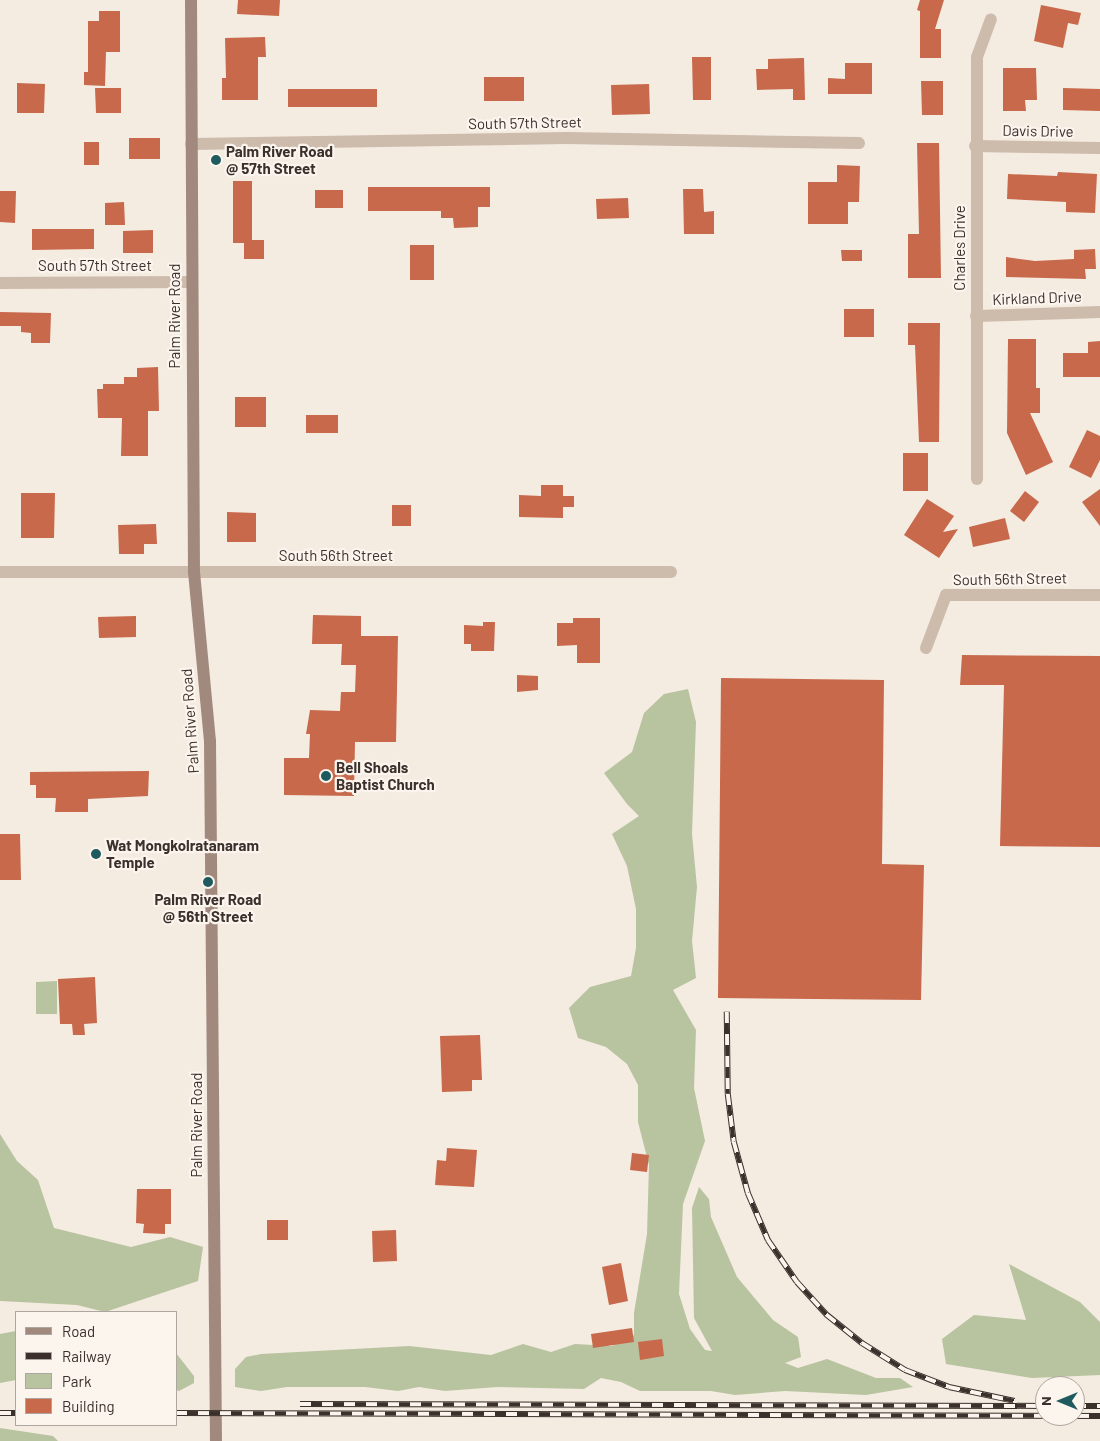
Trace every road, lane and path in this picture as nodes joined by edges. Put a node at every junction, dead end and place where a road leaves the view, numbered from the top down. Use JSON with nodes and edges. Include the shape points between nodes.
{"nodes":[{"id":1,"x":191,"y":0,"type":"edge"},
{"id":2,"x":991,"y":19,"type":"dead end"},
{"id":3,"x":859,"y":143,"type":"dead end"},
{"id":4,"x":191,"y":144,"type":"junction"},
{"id":5,"x":976,"y":146,"type":"junction"},
{"id":6,"x":1100,"y":148,"type":"edge"},
{"id":7,"x":191,"y":282,"type":"junction"},
{"id":8,"x":0,"y":283,"type":"edge"},
{"id":9,"x":1100,"y":312,"type":"edge"},
{"id":10,"x":976,"y":316,"type":"junction"},
{"id":11,"x":977,"y":479,"type":"dead end"},
{"id":12,"x":0,"y":572,"type":"edge"},
{"id":13,"x":194,"y":572,"type":"junction"},
{"id":14,"x":671,"y":572,"type":"dead end"},
{"id":15,"x":1100,"y":595,"type":"edge"},
{"id":16,"x":926,"y":648,"type":"dead end"},
{"id":17,"x":216,"y":1441,"type":"edge"}],
"edges":[{"from":1,"to":4,"type":"street","name":"Palm River Road"},
{"from":2,"to":5,"type":"street","name":"Charles Drive","via":[[977,57]]},
{"from":3,"to":4,"type":"street","name":"South 57th Street","via":[[566,138]]},
{"from":4,"to":7,"type":"street","name":"Palm River Road"},
{"from":5,"to":6,"type":"street","name":"Davis Drive"},
{"from":5,"to":10,"type":"street","name":"Charles Drive"},
{"from":7,"to":8,"type":"street","name":"South 57th Street"},
{"from":7,"to":13,"type":"street","name":"Palm River Road"},
{"from":9,"to":10,"type":"street","name":"Kirkland Drive"},
{"from":10,"to":11,"type":"street","name":"Charles Drive"},
{"from":12,"to":13,"type":"street","name":"South 56th Street"},
{"from":13,"to":14,"type":"street","name":"South 56th Street"},
{"from":13,"to":17,"type":"street","name":"Palm River Road","via":[[210,740]]},
{"from":15,"to":16,"type":"street","name":"South 56th Street","via":[[946,595]]}]}
